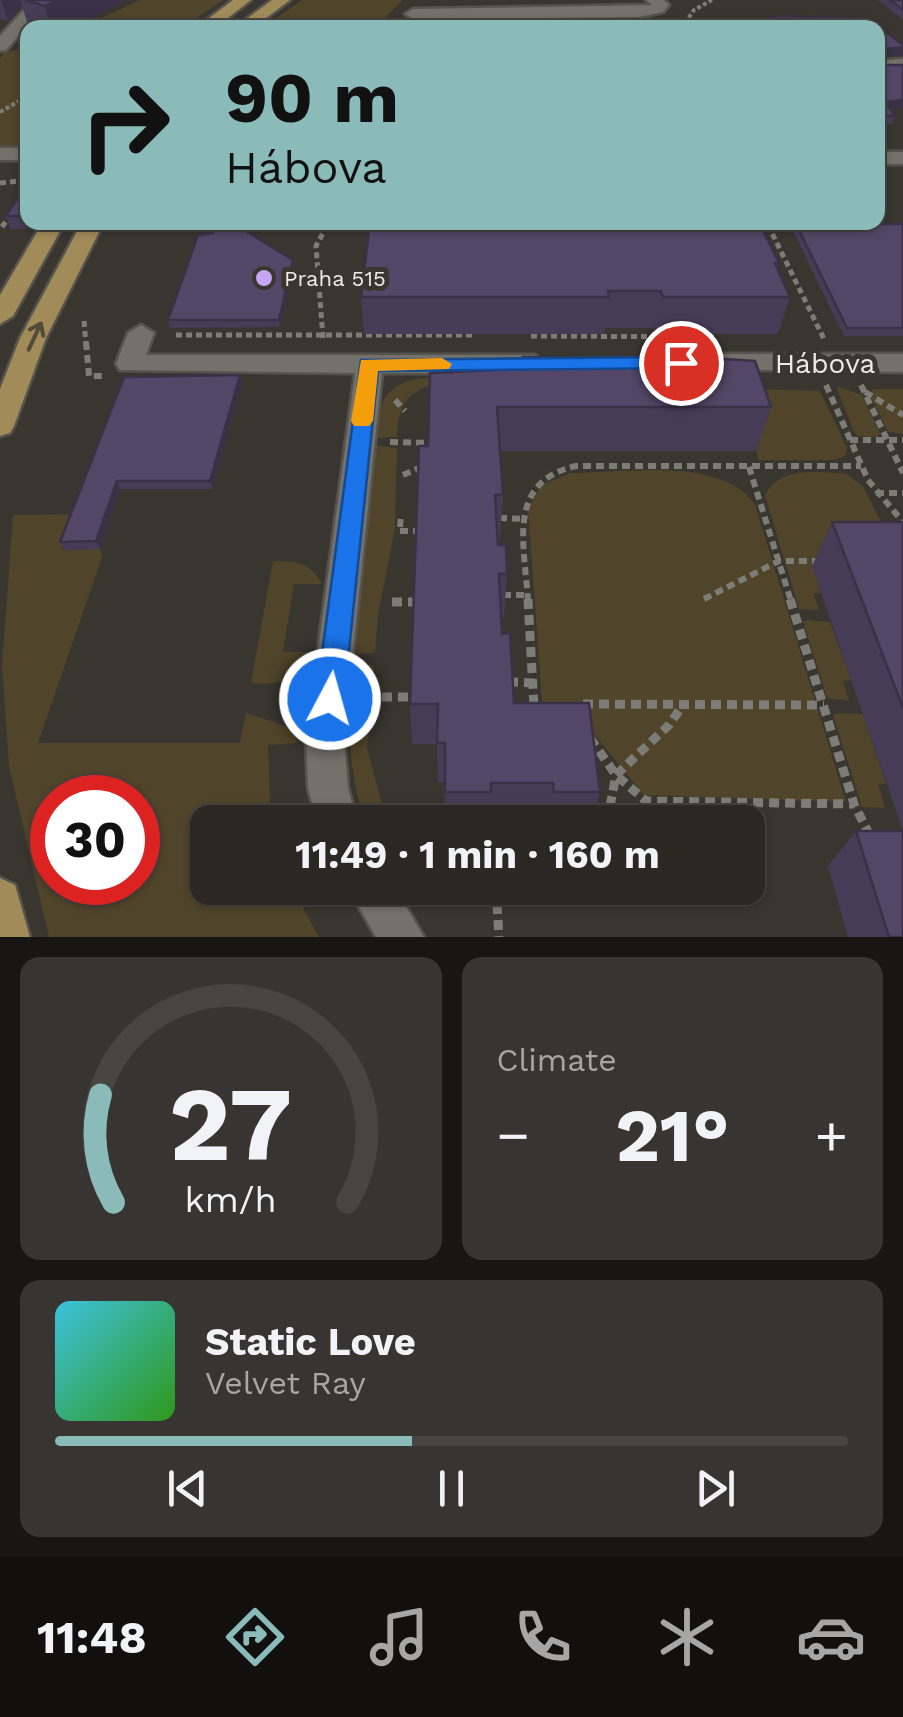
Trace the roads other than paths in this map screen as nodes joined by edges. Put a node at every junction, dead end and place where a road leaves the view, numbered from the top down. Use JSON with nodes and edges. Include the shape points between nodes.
{"nodes":[{"id":1,"x":42,"y":0,"type":"edge"},
{"id":2,"x":243,"y":0,"type":"edge"},
{"id":3,"x":282,"y":0,"type":"edge"},
{"id":4,"x":426,"y":0,"type":"edge"},
{"id":5,"x":654,"y":0,"type":"edge"},
{"id":6,"x":24,"y":20,"type":"edge"},
{"id":7,"x":215,"y":20,"type":"edge"},
{"id":8,"x":253,"y":20,"type":"edge"},
{"id":9,"x":410,"y":20,"type":"edge"},
{"id":10,"x":434,"y":20,"type":"edge"},
{"id":11,"x":20,"y":24,"type":"edge"},
{"id":12,"x":1,"y":45,"type":"edge"},
{"id":13,"x":50,"y":230,"type":"edge"},
{"id":14,"x":90,"y":230,"type":"edge"},
{"id":15,"x":0,"y":316,"type":"edge"},
{"id":16,"x":141,"y":332,"type":"dead end"},
{"id":17,"x":681,"y":363,"type":"edge"},
{"id":18,"x":903,"y":363,"type":"edge"},
{"id":19,"x":568,"y":364,"type":"edge"},
{"id":20,"x":368,"y":365,"type":"junction"},
{"id":21,"x":0,"y":426,"type":"edge"},
{"id":22,"x":332,"y":805,"type":"edge"},
{"id":23,"x":0,"y":900,"type":"edge"},
{"id":24,"x":381,"y":905,"type":"edge"},
{"id":25,"x":8,"y":937,"type":"edge"},
{"id":26,"x":402,"y":937,"type":"edge"}],
"edges":[{"from":1,"to":6,"type":"street"},
{"from":2,"to":7,"type":"main road"},
{"from":3,"to":8,"type":"main road"},
{"from":4,"to":9,"type":"street"},
{"from":5,"to":10,"type":"street","via":[[658,10]]},
{"from":11,"to":12,"type":"street"},
{"from":13,"to":15,"type":"main road"},
{"from":21,"to":14,"type":"main road","one_way":true,"via":[[33,338]]},
{"from":16,"to":20,"type":"street","via":[[129,364]]},
{"from":17,"to":18,"type":"street","name":"Hábova"},
{"from":19,"to":20,"type":"street"},
{"from":20,"to":22,"type":"street","via":[[326,740]]},
{"from":23,"to":25,"type":"main road"},
{"from":24,"to":26,"type":"street"}]}
